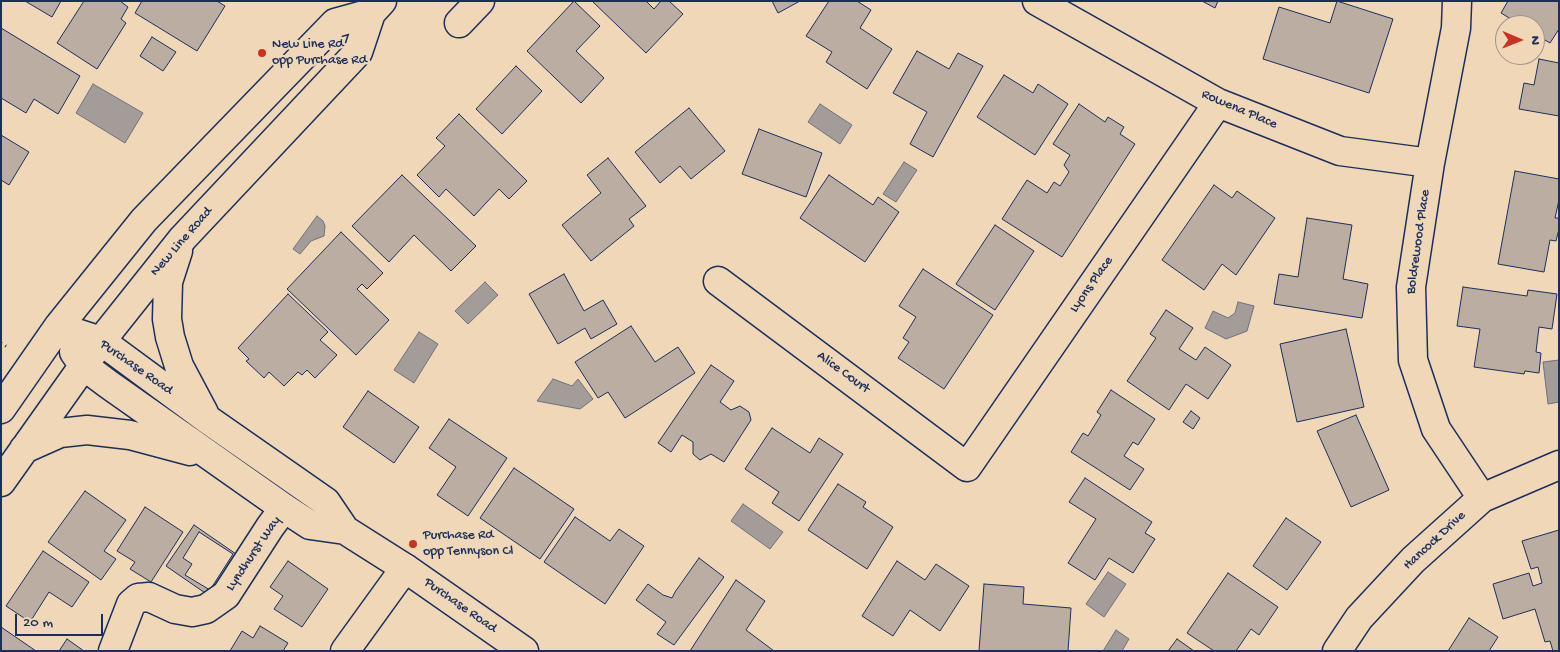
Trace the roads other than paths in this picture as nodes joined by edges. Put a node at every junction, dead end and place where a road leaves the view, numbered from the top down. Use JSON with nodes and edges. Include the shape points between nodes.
{"nodes":[{"id":1,"x":480,"y":1,"type":"edge"},
{"id":2,"x":1036,"y":1,"type":"edge"},
{"id":3,"x":1457,"y":1,"type":"edge"},
{"id":4,"x":377,"y":7,"type":"edge"},
{"id":5,"x":459,"y":24,"type":"dead end"},
{"id":6,"x":1218,"y":103,"type":"junction"},
{"id":7,"x":1430,"y":163,"type":"junction"},
{"id":8,"x":182,"y":238,"type":"junction"},
{"id":9,"x":718,"y":281,"type":"dead end"},
{"id":10,"x":58,"y":327,"type":"junction"},
{"id":11,"x":101,"y":341,"type":"junction"},
{"id":12,"x":84,"y":366,"type":"junction"},
{"id":13,"x":1,"y":409,"type":"edge"},
{"id":14,"x":207,"y":419,"type":"junction"},
{"id":15,"x":24,"y":449,"type":"junction"},
{"id":16,"x":213,"y":458,"type":"junction"},
{"id":17,"x":1559,"y":465,"type":"edge"},
{"id":18,"x":967,"y":467,"type":"joint"},
{"id":19,"x":1,"y":482,"type":"edge"},
{"id":20,"x":1482,"y":498,"type":"junction"},
{"id":21,"x":284,"y":508,"type":"junction"},
{"id":22,"x":345,"y":530,"type":"junction"},
{"id":23,"x":405,"y":568,"type":"junction"},
{"id":24,"x":113,"y":651,"type":"edge"},
{"id":25,"x":345,"y":651,"type":"edge"},
{"id":26,"x":524,"y":651,"type":"edge"},
{"id":27,"x":1337,"y":651,"type":"edge"}],
"edges":[{"from":1,"to":5,"type":"main road"},
{"from":2,"to":6,"type":"main road","name":"Rowena Place"},
{"from":3,"to":7,"type":"main road","name":"Boldrewood Place","via":[[1456,28]]},
{"from":4,"to":8,"type":"main road","name":"New Line Road","via":[[358,52]]},
{"from":4,"to":10,"type":"main road","name":"New Line Road","via":[[335,22],[144,220]]},
{"from":6,"to":7,"type":"main road","name":"Rowena Place","via":[[1340,151]]},
{"from":6,"to":18,"type":"main road","name":"Lyons Place"},
{"from":7,"to":20,"type":"main road","name":"Boldrewood Place","via":[[1411,287],[1413,360],[1436,428]]},
{"from":8,"to":11,"type":"main road","name":"New Line Road"},
{"from":8,"to":14,"type":"main road","via":[[168,282],[167,319],[179,366]]},
{"from":9,"to":18,"type":"main road","name":"Alice Court"},
{"from":10,"to":11,"type":"main road","name":"Purchase Road"},
{"from":10,"to":12,"type":"main road","name":"Purchase Road"},
{"from":10,"to":13,"type":"main road","name":"New Line Road"},
{"from":11,"to":12,"type":"main road","name":"New Line Road"},
{"from":11,"to":14,"type":"main road","name":"Purchase Road"},
{"from":12,"to":15,"type":"main road","name":"New Line Road"},
{"from":12,"to":16,"type":"main road","name":"Purchase Road"},
{"from":14,"to":22,"type":"main road","name":"Purchase Road","via":[[326,502]]},
{"from":15,"to":16,"type":"main road","via":[[60,433],[87,430],[130,435]]},
{"from":15,"to":19,"type":"main road","name":"New Line Road"},
{"from":16,"to":21,"type":"main road","name":"Purchase Road"},
{"from":17,"to":20,"type":"main road","name":"Hancock Drive"},
{"from":20,"to":27,"type":"main road","name":"Hancock Drive","via":[[1413,560],[1359,618]]},
{"from":21,"to":22,"type":"main road","name":"Purchase Road","via":[[310,525]]},
{"from":21,"to":24,"type":"main road","name":"Lyndhurst Way","via":[[226,595],[206,609],[192,612],[175,609],[149,597],[138,598],[131,604]]},
{"from":22,"to":23,"type":"main road","name":"Purchase Road"},
{"from":23,"to":25,"type":"main road"},
{"from":23,"to":26,"type":"main road","name":"Purchase Road"}]}
